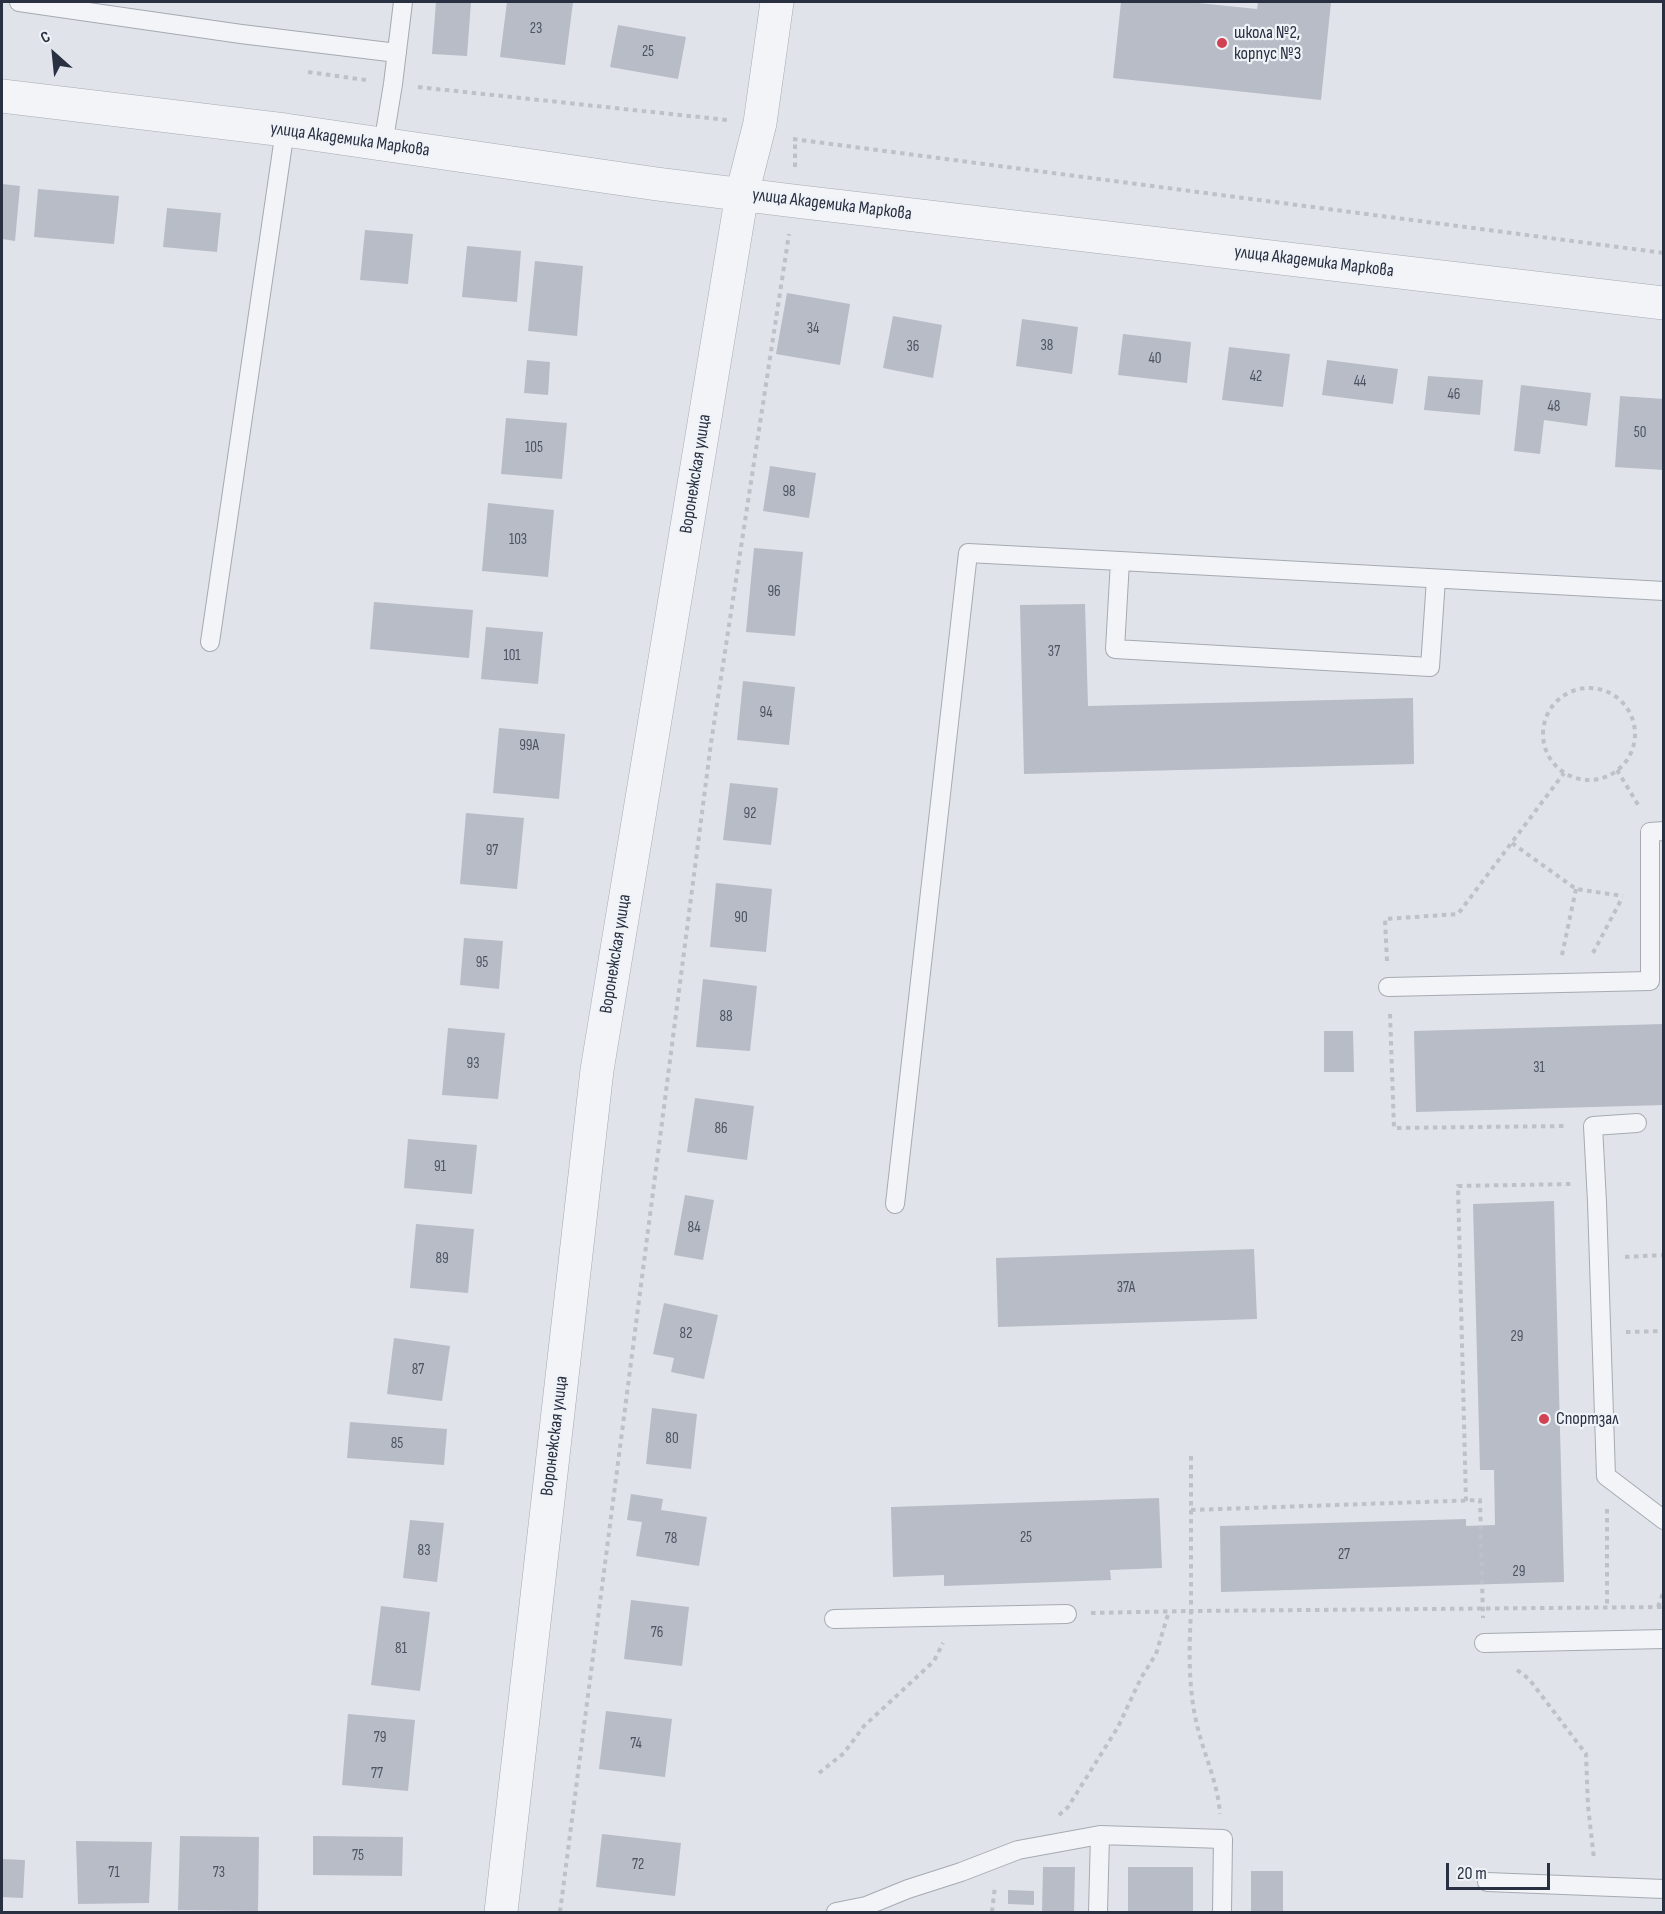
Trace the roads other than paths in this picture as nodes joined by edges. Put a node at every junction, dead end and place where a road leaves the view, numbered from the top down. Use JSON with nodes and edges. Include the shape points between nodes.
{"nodes":[{"id":1,"x":19,"y":2,"type":"edge"},
{"id":2,"x":403,"y":2,"type":"edge"},
{"id":3,"x":777,"y":2,"type":"edge"},
{"id":4,"x":397,"y":53,"type":"junction"},
{"id":5,"x":2,"y":96,"type":"edge"},
{"id":6,"x":285,"y":130,"type":"junction"},
{"id":7,"x":383,"y":145,"type":"junction"},
{"id":8,"x":742,"y":194,"type":"junction"},
{"id":9,"x":1664,"y":303,"type":"edge"},
{"id":10,"x":1120,"y":561,"type":"junction"},
{"id":11,"x":1436,"y":579,"type":"junction"},
{"id":12,"x":1664,"y":591,"type":"edge"},
{"id":13,"x":210,"y":642,"type":"dead end"},
{"id":14,"x":1664,"y":831,"type":"edge"},
{"id":15,"x":1388,"y":987,"type":"road end"},
{"id":16,"x":1637,"y":1123,"type":"dead end"},
{"id":17,"x":895,"y":1204,"type":"dead end"},
{"id":18,"x":1664,"y":1520,"type":"edge"},
{"id":19,"x":1067,"y":1614,"type":"road end"},
{"id":20,"x":834,"y":1619,"type":"dead end"},
{"id":21,"x":1664,"y":1639,"type":"edge"},
{"id":22,"x":1484,"y":1643,"type":"road end"},
{"id":23,"x":1100,"y":1835,"type":"junction"},
{"id":24,"x":1487,"y":1882,"type":"dead end"},
{"id":25,"x":1664,"y":1889,"type":"edge"},
{"id":26,"x":501,"y":1912,"type":"edge"},
{"id":27,"x":836,"y":1912,"type":"edge"},
{"id":28,"x":1098,"y":1912,"type":"edge"},
{"id":29,"x":1222,"y":1912,"type":"edge"}],
"edges":[{"from":1,"to":4,"type":"lane"},
{"from":2,"to":4,"type":"lane"},
{"from":3,"to":8,"type":"street","name":"Воронежская улица","via":[[760,123]]},
{"from":4,"to":7,"type":"lane"},
{"from":5,"to":6,"type":"street","name":"улица Академика Маркова"},
{"from":6,"to":7,"type":"street","name":"улица Академика Маркова"},
{"from":6,"to":13,"type":"lane"},
{"from":7,"to":8,"type":"street","name":"улица Академика Маркова"},
{"from":8,"to":9,"type":"street","name":"улица Академика Маркова"},
{"from":8,"to":26,"type":"street","name":"Воронежская улица","via":[[597,1070]]},
{"from":10,"to":11,"type":"lane"},
{"from":10,"to":11,"type":"lane","via":[[1115,649],[1430,667]]},
{"from":10,"to":17,"type":"lane","via":[[968,553]]},
{"from":11,"to":12,"type":"lane"},
{"from":14,"to":15,"type":"lane","via":[[1650,832],[1650,981]]},
{"from":16,"to":18,"type":"lane","via":[[1593,1126],[1606,1476]]},
{"from":19,"to":20,"type":"lane"},
{"from":21,"to":22,"type":"lane"},
{"from":23,"to":27,"type":"lane","via":[[1018,1850],[866,1906]]},
{"from":23,"to":28,"type":"lane"},
{"from":23,"to":29,"type":"lane","via":[[1223,1839]]},
{"from":24,"to":25,"type":"lane"}]}
